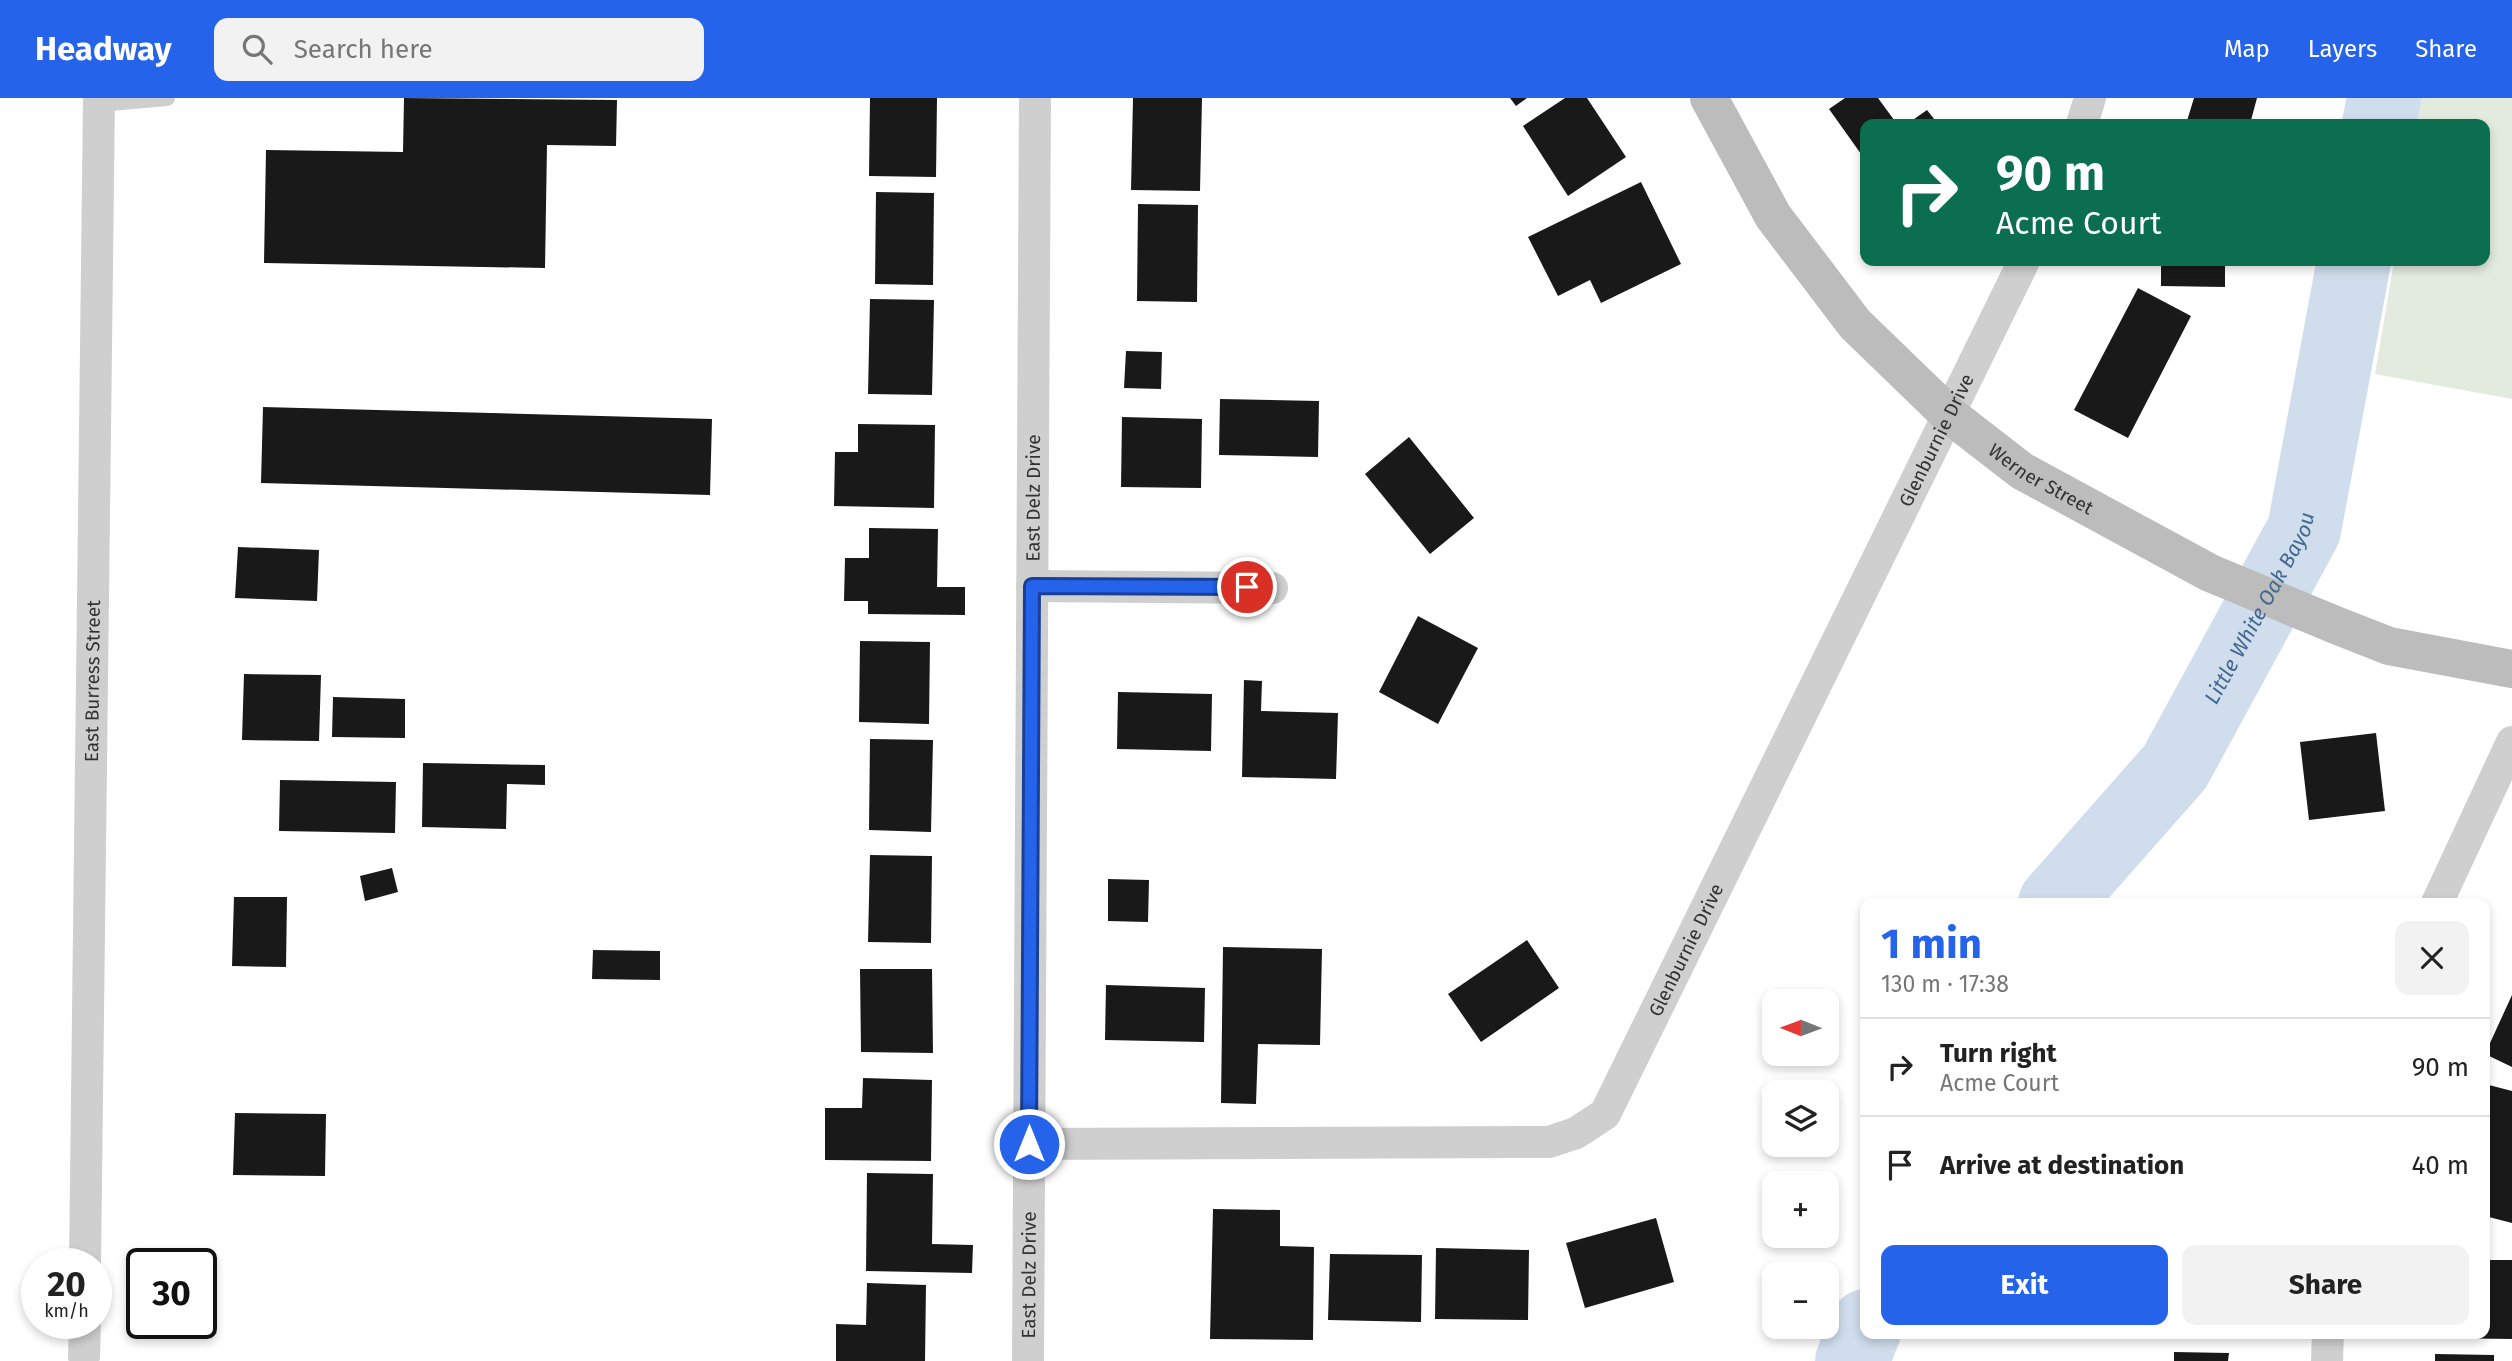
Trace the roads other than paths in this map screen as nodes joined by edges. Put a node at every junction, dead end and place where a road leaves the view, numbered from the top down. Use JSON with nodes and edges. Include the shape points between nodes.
{"nodes":[{"id":1,"x":167,"y":98,"type":"edge"},
{"id":2,"x":1035,"y":98,"type":"edge"},
{"id":3,"x":1709,"y":98,"type":"edge"},
{"id":4,"x":2090,"y":98,"type":"edge"},
{"id":5,"x":99,"y":101,"type":"edge"},
{"id":6,"x":2084,"y":119,"type":"edge"},
{"id":7,"x":2021,"y":266,"type":"edge"},
{"id":8,"x":1947,"y":413,"type":"junction"},
{"id":9,"x":1032,"y":586,"type":"junction"},
{"id":10,"x":1272,"y":588,"type":"dead end"},
{"id":11,"x":2512,"y":669,"type":"edge"},
{"id":12,"x":2512,"y":742,"type":"edge"},
{"id":13,"x":2439,"y":898,"type":"edge"},
{"id":14,"x":1029,"y":1144,"type":"junction"},
{"id":15,"x":85,"y":1248,"type":"edge"},
{"id":16,"x":85,"y":1339,"type":"edge"},
{"id":17,"x":2328,"y":1339,"type":"edge"},
{"id":18,"x":84,"y":1358,"type":"edge"},
{"id":19,"x":1028,"y":1361,"type":"edge"},
{"id":20,"x":2327,"y":1361,"type":"edge"}],
"edges":[{"from":1,"to":5,"type":"lane"},
{"from":2,"to":9,"type":"street","name":"East Delz Drive"},
{"from":3,"to":8,"type":"street","name":"Werner Street","via":[[1789,238],[1855,324]]},
{"from":4,"to":6,"type":"street"},
{"from":5,"to":15,"type":"street","name":"East Burress Street"},
{"from":7,"to":8,"type":"street","name":"Glenburnie Drive"},
{"from":8,"to":11,"type":"street","name":"Werner Street","via":[[2022,471],[2210,573],[2389,646]]},
{"from":8,"to":14,"type":"street","name":"Glenburnie Drive","via":[[1605,1114],[1576,1133],[1549,1142]]},
{"from":9,"to":10,"type":"street"},
{"from":9,"to":14,"type":"street","name":"East Delz Drive"},
{"from":12,"to":13,"type":"street"},
{"from":14,"to":19,"type":"street","name":"East Delz Drive"},
{"from":16,"to":18,"type":"street"},
{"from":17,"to":20,"type":"street"}]}
